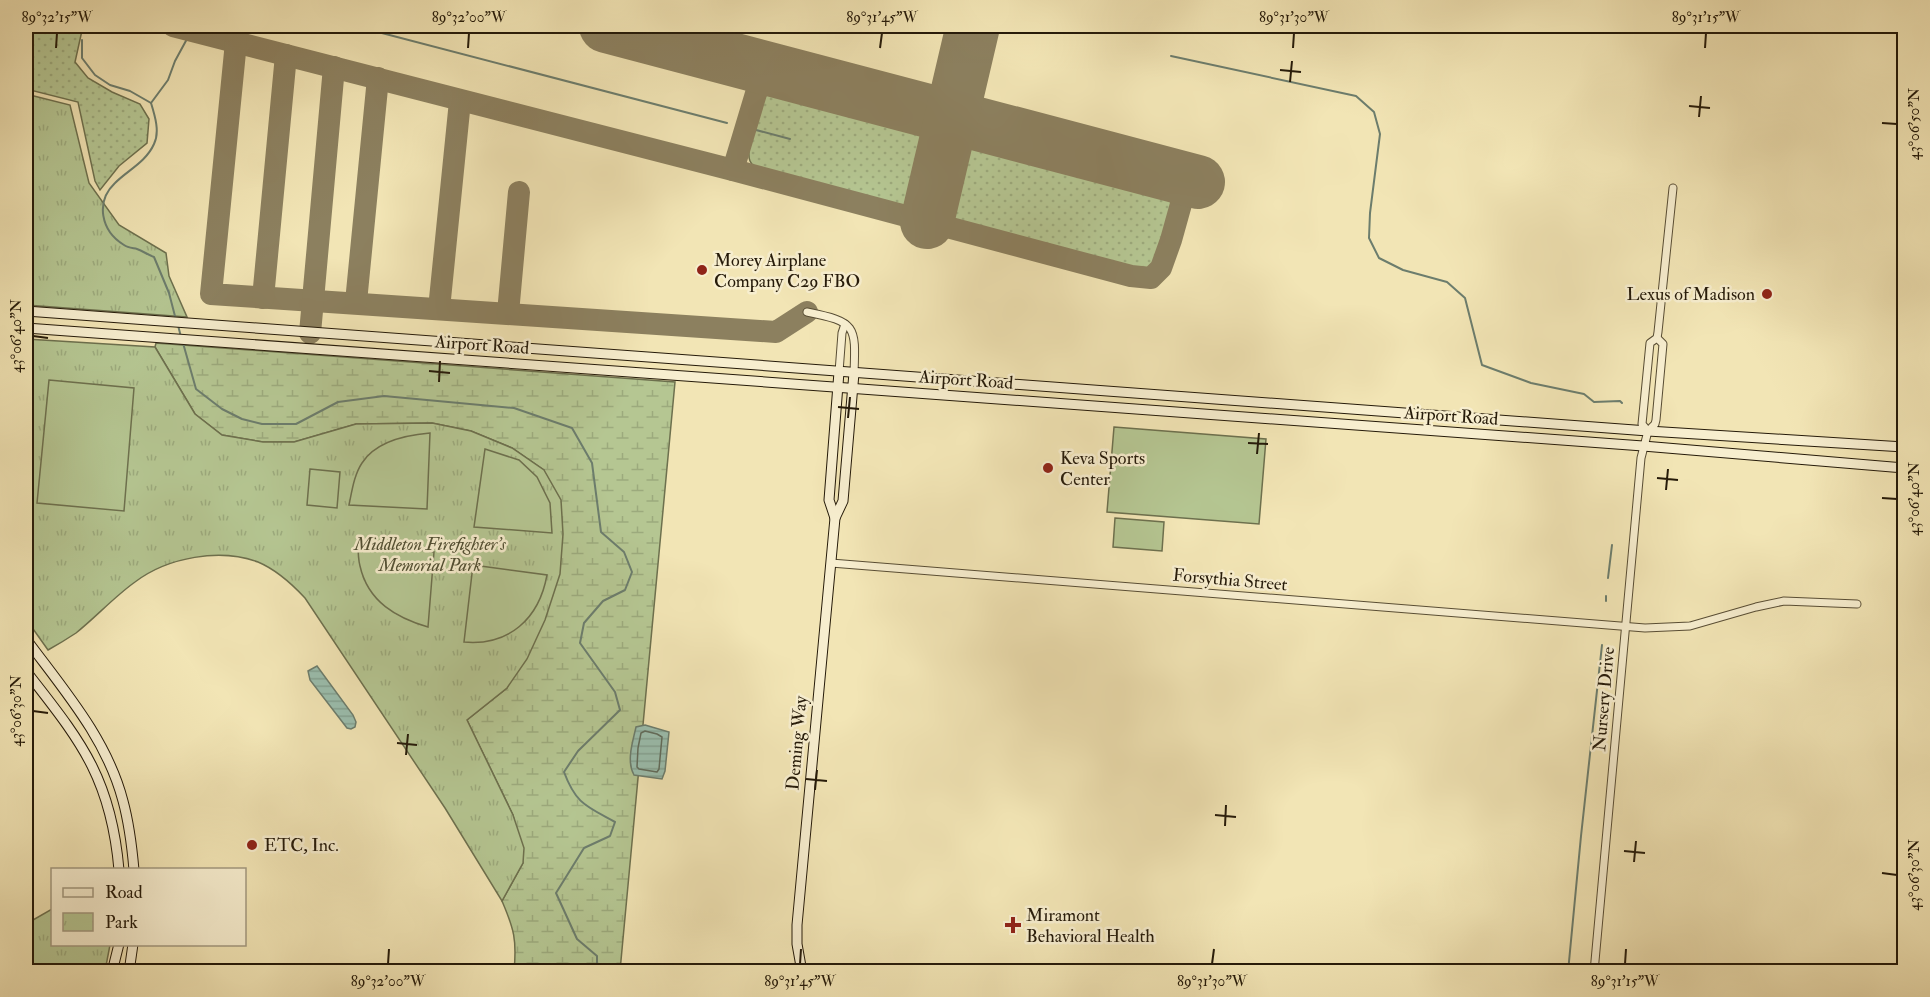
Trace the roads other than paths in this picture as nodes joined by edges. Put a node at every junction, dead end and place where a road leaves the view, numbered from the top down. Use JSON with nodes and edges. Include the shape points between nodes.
{"nodes":[{"id":1,"x":1673,"y":188,"type":"dead end"},
{"id":2,"x":26,"y":311,"type":"edge"},
{"id":3,"x":807,"y":312,"type":"dead end"},
{"id":4,"x":845,"y":324,"type":"junction"},
{"id":5,"x":26,"y":328,"type":"edge"},
{"id":6,"x":1657,"y":338,"type":"junction"},
{"id":7,"x":840,"y":372,"type":"junction"},
{"id":8,"x":854,"y":373,"type":"junction"},
{"id":9,"x":838,"y":388,"type":"junction"},
{"id":10,"x":853,"y":389,"type":"junction"},
{"id":11,"x":1648,"y":431,"type":"junction"},
{"id":12,"x":1643,"y":446,"type":"junction"},
{"id":13,"x":1905,"y":447,"type":"edge"},
{"id":14,"x":1905,"y":468,"type":"edge"},
{"id":15,"x":835,"y":518,"type":"junction"},
{"id":16,"x":831,"y":563,"type":"junction"},
{"id":17,"x":1857,"y":604,"type":"dead end"},
{"id":18,"x":1626,"y":627,"type":"junction"},
{"id":19,"x":26,"y":639,"type":"edge"},
{"id":20,"x":26,"y":671,"type":"edge"},
{"id":21,"x":119,"y":868,"type":"edge"},
{"id":22,"x":134,"y":868,"type":"edge"},
{"id":23,"x":119,"y":946,"type":"edge"},
{"id":24,"x":133,"y":946,"type":"edge"},
{"id":25,"x":112,"y":972,"type":"edge"},
{"id":26,"x":129,"y":972,"type":"edge"},
{"id":27,"x":802,"y":972,"type":"edge"},
{"id":28,"x":1594,"y":972,"type":"edge"}],
"edges":[{"from":1,"to":6,"type":"street"},
{"from":2,"to":7,"type":"street","name":"Airport Road"},
{"from":3,"to":4,"type":"street"},
{"from":4,"to":7,"type":"street"},
{"from":4,"to":8,"type":"street","via":[[854,333]]},
{"from":5,"to":9,"type":"street","name":"Airport Road"},
{"from":6,"to":11,"type":"street","name":"Nursery Drive","via":[[1663,345],[1656,420]]},
{"from":6,"to":11,"type":"street","via":[[1650,344],[1647,369],[1642,424]]},
{"from":7,"to":8,"type":"street","name":"Airport Road"},
{"from":7,"to":9,"type":"street","name":"Deming Way"},
{"from":8,"to":10,"type":"street","name":"Deming Way"},
{"from":8,"to":11,"type":"street","name":"Airport Road"},
{"from":9,"to":10,"type":"street","name":"Airport Road"},
{"from":9,"to":15,"type":"street","name":"Deming Way","via":[[829,500]]},
{"from":10,"to":12,"type":"street","name":"Airport Road"},
{"from":10,"to":15,"type":"street","name":"Deming Way","via":[[843,501]]},
{"from":11,"to":12,"type":"street","name":"Nursery Drive"},
{"from":11,"to":13,"type":"street","name":"Airport Road"},
{"from":12,"to":14,"type":"street","name":"Airport Road"},
{"from":12,"to":18,"type":"street","name":"Nursery Drive"},
{"from":15,"to":16,"type":"street","name":"Deming Way"},
{"from":16,"to":18,"type":"street","name":"Forsythia Street"},
{"from":16,"to":27,"type":"street","name":"Deming Way","via":[[797,924]]},
{"from":17,"to":18,"type":"street","name":"Forsythia Street","via":[[1784,601],[1690,626]]},
{"from":18,"to":28,"type":"street","name":"Nursery Drive"},
{"from":19,"to":22,"type":"street","via":[[87,721],[108,760],[123,800]]},
{"from":20,"to":21,"type":"street","via":[[92,767],[109,813]]},
{"from":23,"to":25,"type":"street"},
{"from":24,"to":26,"type":"street"}]}
